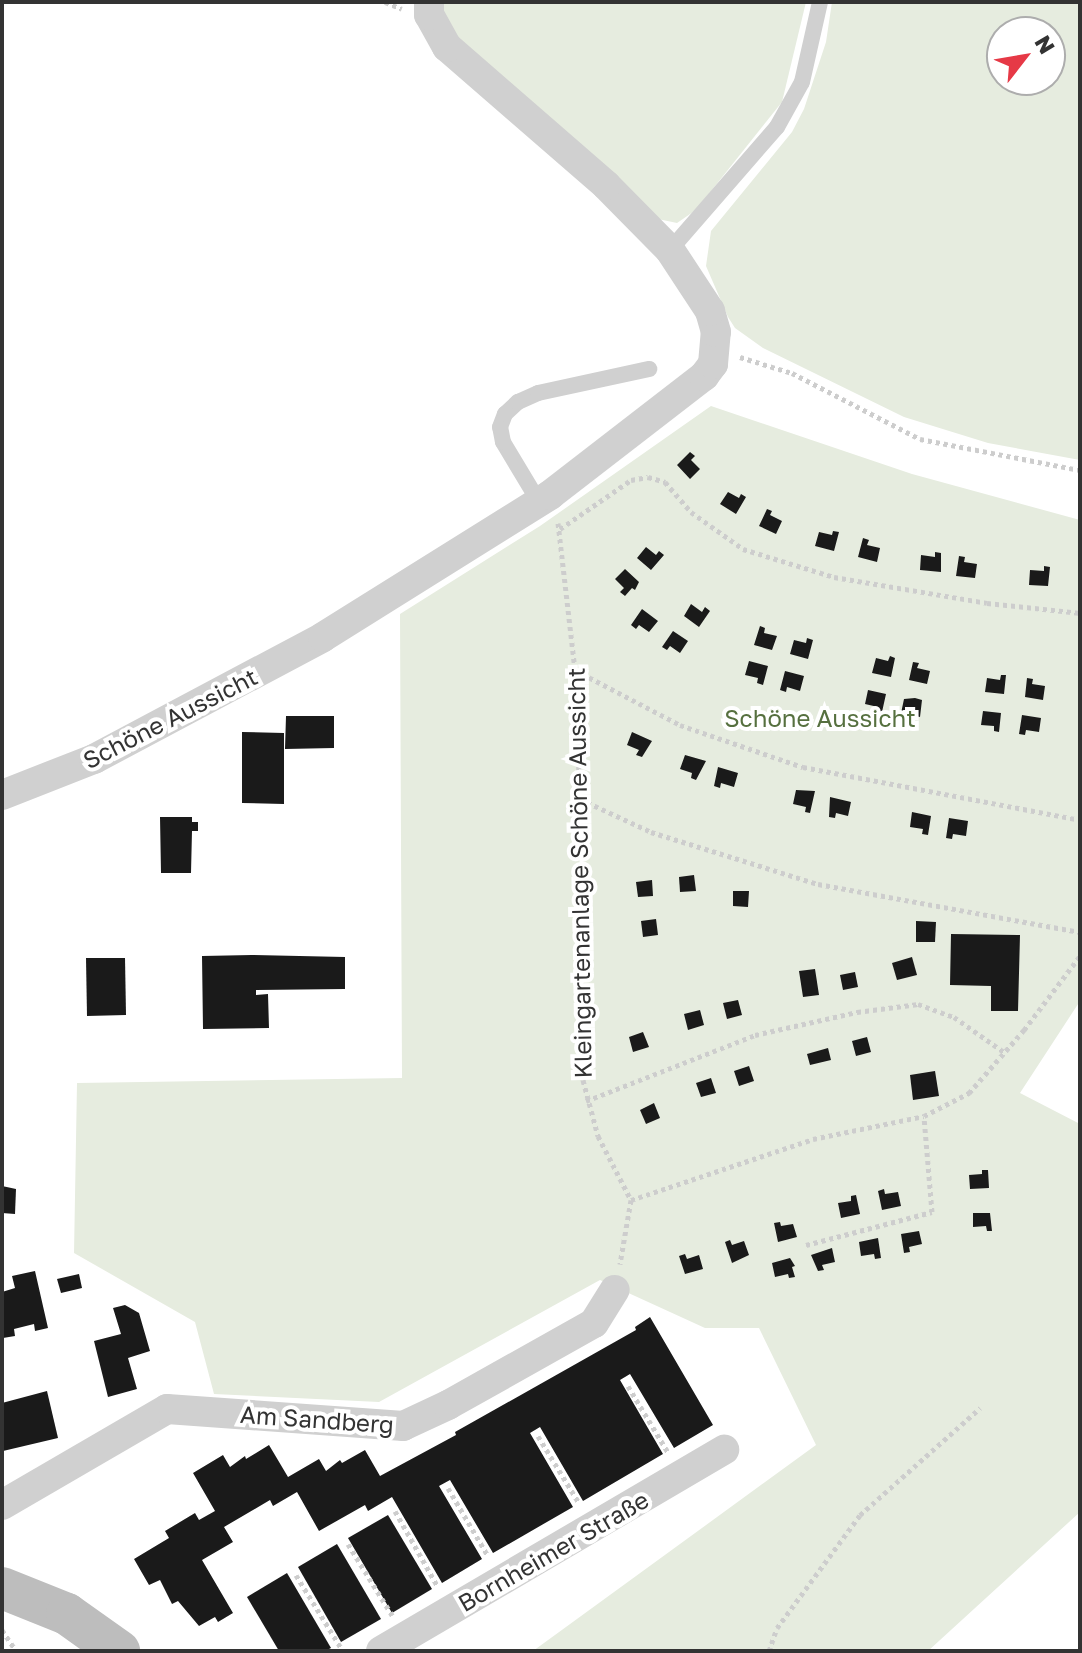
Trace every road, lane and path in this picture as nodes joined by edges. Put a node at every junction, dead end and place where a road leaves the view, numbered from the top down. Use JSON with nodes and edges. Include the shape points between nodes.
{"nodes":[{"id":1,"x":820,"y":2,"type":"edge"},
{"id":2,"x":429,"y":9,"type":"edge"},
{"id":3,"x":670,"y":250,"type":"junction"},
{"id":4,"x":716,"y":350,"type":"junction"},
{"id":5,"x":649,"y":369,"type":"dead end"},
{"id":6,"x":1080,"y":470,"type":"edge"},
{"id":7,"x":545,"y":499,"type":"junction"},
{"id":8,"x":560,"y":529,"type":"junction"},
{"id":9,"x":1080,"y":613,"type":"edge"},
{"id":10,"x":575,"y":670,"type":"junction"},
{"id":11,"x":2,"y":795,"type":"edge"},
{"id":12,"x":580,"y":799,"type":"junction"},
{"id":13,"x":1080,"y":820,"type":"edge"},
{"id":14,"x":1080,"y":932,"type":"edge"},
{"id":15,"x":1080,"y":956,"type":"edge"},
{"id":16,"x":1004,"y":1052,"type":"junction"},
{"id":17,"x":586,"y":1101,"type":"junction"},
{"id":18,"x":924,"y":1116,"type":"junction"},
{"id":19,"x":631,"y":1200,"type":"junction"},
{"id":20,"x":806,"y":1245,"type":"dead end"},
{"id":21,"x":615,"y":1290,"type":"joint"},
{"id":22,"x":628,"y":1386,"type":"dead end"},
{"id":23,"x":980,"y":1408,"type":"dead end"},
{"id":24,"x":538,"y":1436,"type":"dead end"},
{"id":25,"x":724,"y":1450,"type":"dead end"},
{"id":26,"x":682,"y":1476,"type":"junction"},
{"id":27,"x":448,"y":1488,"type":"dead end"},
{"id":28,"x":2,"y":1505,"type":"edge"},
{"id":29,"x":395,"y":1511,"type":"dead end"},
{"id":30,"x":594,"y":1527,"type":"junction"},
{"id":31,"x":348,"y":1544,"type":"dead end"},
{"id":32,"x":296,"y":1575,"type":"dead end"},
{"id":33,"x":502,"y":1580,"type":"junction"},
{"id":34,"x":2,"y":1588,"type":"edge"},
{"id":35,"x":451,"y":1610,"type":"junction"},
{"id":36,"x":2,"y":1630,"type":"edge"},
{"id":37,"x":393,"y":1644,"type":"edge"},
{"id":38,"x":16,"y":1651,"type":"edge"},
{"id":39,"x":119,"y":1651,"type":"edge"},
{"id":40,"x":343,"y":1651,"type":"edge"},
{"id":41,"x":769,"y":1651,"type":"edge"}],
"edges":[{"from":1,"to":3,"type":"lane","via":[[802,82],[777,127]]},
{"from":2,"to":3,"type":"street","via":[[436,32],[461,61],[606,185]]},
{"from":3,"to":4,"type":"street","via":[[710,311]]},
{"from":4,"to":6,"type":"path","via":[[792,373],[920,439]]},
{"from":4,"to":7,"type":"street","name":"Schöne Aussicht","via":[[704,376]]},
{"from":5,"to":7,"type":"lane","via":[[538,393],[505,414],[500,427],[503,442]]},
{"from":7,"to":8,"type":"path","name":"Kleingartenanlage Schöne Aussicht"},
{"from":7,"to":11,"type":"street","name":"Schöne Aussicht","via":[[323,637],[94,759]]},
{"from":8,"to":9,"type":"path","via":[[631,480],[648,477],[665,482],[691,512],[743,549],[834,577]]},
{"from":8,"to":10,"type":"path","name":"Kleingartenanlage Schöne Aussicht"},
{"from":10,"to":12,"type":"path","name":"Kleingartenanlage Schöne Aussicht"},
{"from":10,"to":13,"type":"path","via":[[680,725],[803,767]]},
{"from":12,"to":14,"type":"path","via":[[651,832],[818,884]]},
{"from":12,"to":17,"type":"path","name":"Kleingartenanlage Schöne Aussicht"},
{"from":15,"to":16,"type":"path"},
{"from":16,"to":17,"type":"path","via":[[954,1017],[918,1004],[755,1035]]},
{"from":16,"to":18,"type":"path","via":[[969,1093]]},
{"from":17,"to":19,"type":"path","name":"Kleingartenanlage Schöne Aussicht"},
{"from":18,"to":19,"type":"path","via":[[813,1139]]},
{"from":18,"to":20,"type":"path","via":[[932,1212]]},
{"from":19,"to":21,"type":"path"},
{"from":21,"to":28,"type":"street","name":"Am Sandberg","via":[[594,1323],[403,1426],[167,1409]]},
{"from":22,"to":26,"type":"path"},
{"from":23,"to":41,"type":"path","via":[[860,1515],[777,1628]]},
{"from":24,"to":30,"type":"path"},
{"from":25,"to":26,"type":"street","name":"Bornheimer Straße"},
{"from":26,"to":30,"type":"street","name":"Bornheimer Straße"},
{"from":27,"to":33,"type":"path"},
{"from":29,"to":35,"type":"path"},
{"from":30,"to":33,"type":"street","name":"Bornheimer Straße"},
{"from":31,"to":37,"type":"path"},
{"from":32,"to":40,"type":"path"},
{"from":33,"to":35,"type":"street","name":"Bornheimer Straße"},
{"from":34,"to":39,"type":"street","via":[[67,1614]]},
{"from":35,"to":37,"type":"street","name":"Bornheimer Straße"},
{"from":36,"to":38,"type":"path"}]}
